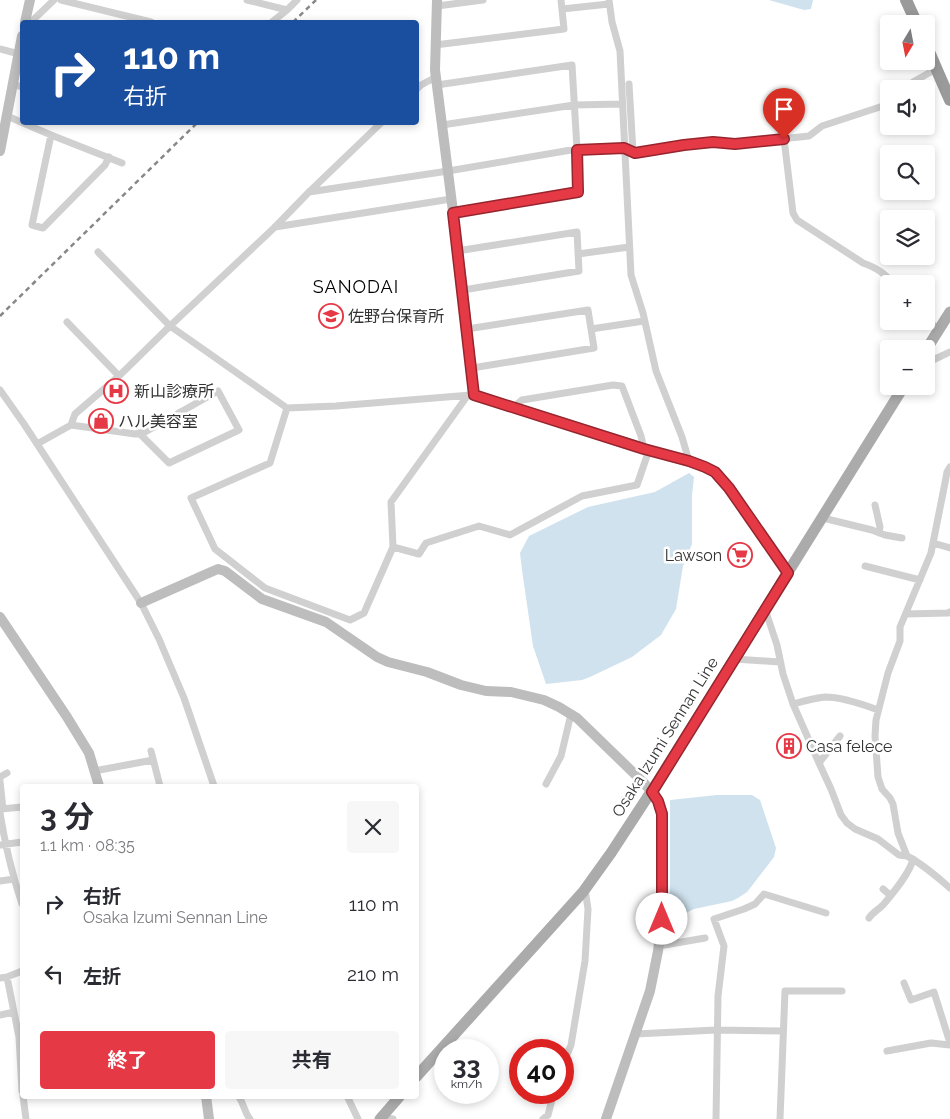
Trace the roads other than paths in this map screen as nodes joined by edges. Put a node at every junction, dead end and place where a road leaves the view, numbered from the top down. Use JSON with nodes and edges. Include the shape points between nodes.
{"nodes":[{"id":1,"x":30,"y":0,"type":"edge"},
{"id":2,"x":54,"y":0,"type":"edge"},
{"id":3,"x":61,"y":0,"type":"edge"},
{"id":4,"x":247,"y":0,"type":"edge"},
{"id":5,"x":297,"y":0,"type":"edge"},
{"id":6,"x":483,"y":0,"type":"edge"},
{"id":7,"x":560,"y":0,"type":"edge"},
{"id":8,"x":906,"y":0,"type":"edge"},
{"id":9,"x":609,"y":2,"type":"edge"},
{"id":10,"x":437,"y":3,"type":"edge"},
{"id":11,"x":562,"y":9,"type":"junction"},
{"id":12,"x":287,"y":10,"type":"junction"},
{"id":13,"x":913,"y":15,"type":"edge"},
{"id":14,"x":27,"y":20,"type":"edge"},
{"id":15,"x":33,"y":20,"type":"edge"},
{"id":16,"x":143,"y":20,"type":"edge"},
{"id":17,"x":274,"y":20,"type":"edge"},
{"id":18,"x":435,"y":45,"type":"junction"},
{"id":19,"x":20,"y":48,"type":"edge"},
{"id":20,"x":0,"y":49,"type":"edge"},
{"id":21,"x":19,"y":54,"type":"junction"},
{"id":22,"x":936,"y":69,"type":"joint"},
{"id":23,"x":917,"y":80,"type":"edge"},
{"id":24,"x":436,"y":81,"type":"junction"},
{"id":25,"x":629,"y":84,"type":"dead end"},
{"id":26,"x":18,"y":86,"type":"edge"},
{"id":27,"x":419,"y":87,"type":"edge"},
{"id":28,"x":950,"y":100,"type":"edge"},
{"id":29,"x":622,"y":104,"type":"junction"},
{"id":30,"x":574,"y":105,"type":"junction"},
{"id":31,"x":880,"y":107,"type":"edge"},
{"id":32,"x":7,"y":116,"type":"junction"},
{"id":33,"x":20,"y":122,"type":"edge"},
{"id":34,"x":28,"y":125,"type":"edge"},
{"id":35,"x":379,"y":125,"type":"edge"},
{"id":36,"x":442,"y":125,"type":"junction"},
{"id":37,"x":51,"y":135,"type":"junction"},
{"id":38,"x":784,"y":139,"type":"junction"},
{"id":39,"x":624,"y":148,"type":"junction"},
{"id":40,"x":577,"y":150,"type":"junction"},
{"id":41,"x":0,"y":151,"type":"edge"},
{"id":42,"x":632,"y":152,"type":"junction"},
{"id":43,"x":109,"y":157,"type":"junction"},
{"id":44,"x":122,"y":163,"type":"dead end"},
{"id":45,"x":448,"y":171,"type":"junction"},
{"id":46,"x":309,"y":192,"type":"junction"},
{"id":47,"x":451,"y":199,"type":"junction"},
{"id":48,"x":453,"y":213,"type":"junction"},
{"id":49,"x":275,"y":227,"type":"junction"},
{"id":50,"x":629,"y":247,"type":"junction"},
{"id":51,"x":458,"y":251,"type":"junction"},
{"id":52,"x":98,"y":252,"type":"dead end"},
{"id":53,"x":578,"y":254,"type":"junction"},
{"id":54,"x":886,"y":275,"type":"edge"},
{"id":55,"x":462,"y":290,"type":"junction"},
{"id":56,"x":948,"y":318,"type":"edge"},
{"id":57,"x":644,"y":321,"type":"junction"},
{"id":58,"x":67,"y":322,"type":"dead end"},
{"id":59,"x":170,"y":326,"type":"junction"},
{"id":60,"x":935,"y":327,"type":"edge"},
{"id":61,"x":467,"y":329,"type":"junction"},
{"id":62,"x":591,"y":329,"type":"junction"},
{"id":63,"x":938,"y":330,"type":"junction"},
{"id":64,"x":932,"y":340,"type":"edge"},
{"id":65,"x":950,"y":352,"type":"edge"},
{"id":66,"x":935,"y":359,"type":"edge"},
{"id":67,"x":472,"y":368,"type":"junction"},
{"id":68,"x":119,"y":376,"type":"junction"},
{"id":69,"x":0,"y":390,"type":"edge"},
{"id":70,"x":471,"y":395,"type":"junction"},
{"id":71,"x":898,"y":395,"type":"edge"},
{"id":72,"x":514,"y":407,"type":"junction"},
{"id":73,"x":287,"y":408,"type":"junction"},
{"id":74,"x":71,"y":425,"type":"junction"},
{"id":75,"x":139,"y":433,"type":"junction"},
{"id":76,"x":37,"y":444,"type":"junction"},
{"id":77,"x":646,"y":450,"type":"junction"},
{"id":78,"x":689,"y":461,"type":"junction"},
{"id":79,"x":950,"y":467,"type":"edge"},
{"id":80,"x":876,"y":505,"type":"dead end"},
{"id":81,"x":822,"y":517,"type":"junction"},
{"id":82,"x":879,"y":533,"type":"junction"},
{"id":83,"x":902,"y":538,"type":"dead end"},
{"id":84,"x":933,"y":543,"type":"junction"},
{"id":85,"x":393,"y":546,"type":"junction"},
{"id":86,"x":950,"y":548,"type":"edge"},
{"id":87,"x":865,"y":566,"type":"dead end"},
{"id":88,"x":788,"y":573,"type":"junction"},
{"id":89,"x":920,"y":580,"type":"junction"},
{"id":90,"x":141,"y":603,"type":"junction"},
{"id":91,"x":765,"y":609,"type":"junction"},
{"id":92,"x":950,"y":612,"type":"edge"},
{"id":93,"x":906,"y":614,"type":"junction"},
{"id":94,"x":0,"y":616,"type":"edge"},
{"id":95,"x":734,"y":659,"type":"junction"},
{"id":96,"x":780,"y":662,"type":"junction"},
{"id":97,"x":793,"y":704,"type":"junction"},
{"id":98,"x":878,"y":710,"type":"junction"},
{"id":99,"x":571,"y":714,"type":"junction"},
{"id":100,"x":840,"y":736,"type":"dead end"},
{"id":101,"x":151,"y":751,"type":"dead end"},
{"id":102,"x":153,"y":760,"type":"junction"},
{"id":103,"x":819,"y":763,"type":"junction"},
{"id":104,"x":94,"y":771,"type":"junction"},
{"id":105,"x":0,"y":781,"type":"edge"},
{"id":106,"x":98,"y":784,"type":"edge"},
{"id":107,"x":159,"y":784,"type":"edge"},
{"id":108,"x":213,"y":784,"type":"edge"},
{"id":109,"x":546,"y":784,"type":"dead end"},
{"id":110,"x":652,"y":792,"type":"junction"},
{"id":111,"x":20,"y":806,"type":"edge"},
{"id":112,"x":1,"y":811,"type":"edge"},
{"id":113,"x":20,"y":842,"type":"edge"},
{"id":114,"x":3,"y":844,"type":"edge"},
{"id":115,"x":910,"y":857,"type":"junction"},
{"id":116,"x":14,"y":879,"type":"junction"},
{"id":117,"x":0,"y":881,"type":"edge"},
{"id":118,"x":585,"y":888,"type":"junction"},
{"id":119,"x":950,"y":888,"type":"edge"},
{"id":120,"x":883,"y":889,"type":"dead end"},
{"id":121,"x":890,"y":895,"type":"junction"},
{"id":122,"x":20,"y":898,"type":"edge"},
{"id":123,"x":826,"y":913,"type":"dead end"},
{"id":124,"x":869,"y":918,"type":"dead end"},
{"id":125,"x":705,"y":938,"type":"dead end"},
{"id":126,"x":659,"y":946,"type":"junction"},
{"id":127,"x":20,"y":972,"type":"edge"},
{"id":128,"x":3,"y":978,"type":"edge"},
{"id":129,"x":904,"y":983,"type":"dead end"},
{"id":130,"x":842,"y":991,"type":"dead end"},
{"id":131,"x":14,"y":1012,"type":"junction"},
{"id":132,"x":0,"y":1015,"type":"edge"},
{"id":133,"x":716,"y":1030,"type":"junction"},
{"id":134,"x":783,"y":1031,"type":"junction"},
{"id":135,"x":636,"y":1034,"type":"junction"},
{"id":136,"x":572,"y":1039,"type":"edge"},
{"id":137,"x":950,"y":1044,"type":"edge"},
{"id":138,"x":887,"y":1051,"type":"dead end"},
{"id":139,"x":20,"y":1064,"type":"edge"},
{"id":140,"x":419,"y":1075,"type":"edge"},
{"id":141,"x":23,"y":1099,"type":"edge"},
{"id":142,"x":206,"y":1099,"type":"edge"},
{"id":143,"x":240,"y":1099,"type":"edge"},
{"id":144,"x":348,"y":1099,"type":"edge"},
{"id":145,"x":397,"y":1099,"type":"edge"},
{"id":146,"x":551,"y":1104,"type":"edge"},
{"id":147,"x":381,"y":1118,"type":"edge"},
{"id":148,"x":26,"y":1119,"type":"edge"},
{"id":149,"x":209,"y":1119,"type":"edge"},
{"id":150,"x":250,"y":1119,"type":"edge"},
{"id":151,"x":358,"y":1119,"type":"edge"},
{"id":152,"x":393,"y":1119,"type":"edge"},
{"id":153,"x":543,"y":1119,"type":"edge"},
{"id":154,"x":606,"y":1119,"type":"edge"},
{"id":155,"x":716,"y":1119,"type":"edge"},
{"id":156,"x":780,"y":1119,"type":"edge"}],
"edges":[{"from":1,"to":14,"type":"street"},
{"from":2,"to":15,"type":"street"},
{"from":3,"to":16,"type":"street"},
{"from":4,"to":12,"type":"street"},
{"from":5,"to":12,"type":"street"},
{"from":6,"to":10,"type":"street"},
{"from":7,"to":11,"type":"street"},
{"from":8,"to":13,"type":"highway"},
{"from":9,"to":11,"type":"street"},
{"from":9,"to":29,"type":"street","via":[[620,51]]},
{"from":10,"to":18,"type":"street"},
{"from":11,"to":18,"type":"street","via":[[564,28]]},
{"from":12,"to":17,"type":"street"},
{"from":18,"to":24,"type":"street"},
{"from":19,"to":21,"type":"street"},
{"from":20,"to":21,"type":"street"},
{"from":21,"to":26,"type":"street"},
{"from":22,"to":23,"type":"street"},
{"from":22,"to":28,"type":"highway"},
{"from":24,"to":27,"type":"street"},
{"from":24,"to":30,"type":"street","via":[[572,66]]},
{"from":24,"to":36,"type":"street"},
{"from":25,"to":42,"type":"street"},
{"from":26,"to":32,"type":"street"},
{"from":29,"to":30,"type":"street"},
{"from":29,"to":39,"type":"street"},
{"from":30,"to":36,"type":"street"},
{"from":30,"to":40,"type":"street"},
{"from":31,"to":38,"type":"street","via":[[822,126],[808,136]]},
{"from":32,"to":33,"type":"street"},
{"from":32,"to":41,"type":"street"},
{"from":34,"to":37,"type":"street"},
{"from":35,"to":46,"type":"street"},
{"from":36,"to":45,"type":"street"},
{"from":37,"to":43,"type":"street"},
{"from":37,"to":43,"type":"street","via":[[32,225],[43,228],[105,165]]},
{"from":38,"to":42,"type":"street","via":[[735,144],[713,142]]},
{"from":38,"to":54,"type":"street","via":[[794,217]]},
{"from":39,"to":40,"type":"street"},
{"from":39,"to":42,"type":"street"},
{"from":39,"to":50,"type":"street"},
{"from":40,"to":45,"type":"street"},
{"from":40,"to":48,"type":"street","via":[[578,192]]},
{"from":43,"to":44,"type":"street"},
{"from":45,"to":46,"type":"street"},
{"from":45,"to":47,"type":"street"},
{"from":46,"to":49,"type":"street"},
{"from":47,"to":48,"type":"street"},
{"from":47,"to":49,"type":"street"},
{"from":48,"to":51,"type":"street"},
{"from":49,"to":59,"type":"street"},
{"from":50,"to":53,"type":"street"},
{"from":50,"to":57,"type":"street","via":[[631,275]]},
{"from":51,"to":53,"type":"street","via":[[577,232]]},
{"from":51,"to":55,"type":"street"},
{"from":52,"to":59,"type":"street"},
{"from":53,"to":55,"type":"street","via":[[579,271]]},
{"from":55,"to":61,"type":"street"},
{"from":56,"to":63,"type":"main road"},
{"from":57,"to":62,"type":"street"},
{"from":57,"to":78,"type":"street","via":[[656,371]]},
{"from":58,"to":68,"type":"street"},
{"from":59,"to":68,"type":"street"},
{"from":59,"to":73,"type":"street"},
{"from":60,"to":63,"type":"street"},
{"from":61,"to":62,"type":"street","via":[[588,310]]},
{"from":61,"to":67,"type":"street"},
{"from":62,"to":67,"type":"street","via":[[594,348]]},
{"from":63,"to":64,"type":"main road"},
{"from":65,"to":66,"type":"street"},
{"from":67,"to":70,"type":"street"},
{"from":68,"to":74,"type":"street","via":[[76,414]]},
{"from":69,"to":76,"type":"street"},
{"from":70,"to":72,"type":"street"},
{"from":70,"to":73,"type":"street"},
{"from":70,"to":85,"type":"street","via":[[391,502]]},
{"from":71,"to":81,"type":"main road","name":"Osaka Izumi Sennan Line"},
{"from":72,"to":77,"type":"street"},
{"from":72,"to":77,"type":"street","via":[[522,400],[622,386]]},
{"from":73,"to":85,"type":"street","via":[[270,463],[191,498],[215,549],[265,588],[350,620],[364,613]]},
{"from":74,"to":75,"type":"street"},
{"from":74,"to":76,"type":"street"},
{"from":75,"to":75,"type":"street","via":[[218,391],[239,430],[169,463]]},
{"from":76,"to":90,"type":"street"},
{"from":77,"to":78,"type":"street"},
{"from":77,"to":85,"type":"street","via":[[637,485],[582,496],[510,534],[479,526],[426,542],[419,554]]},
{"from":78,"to":88,"type":"street","via":[[710,469],[721,478]]},
{"from":79,"to":84,"type":"street"},
{"from":80,"to":82,"type":"street"},
{"from":81,"to":82,"type":"street"},
{"from":81,"to":88,"type":"main road","name":"Osaka Izumi Sennan Line"},
{"from":82,"to":83,"type":"street"},
{"from":84,"to":86,"type":"street"},
{"from":84,"to":89,"type":"street"},
{"from":87,"to":89,"type":"street"},
{"from":88,"to":91,"type":"main road","name":"Osaka Izumi Sennan Line"},
{"from":89,"to":93,"type":"street"},
{"from":90,"to":99,"type":"street","via":[[218,569],[262,599],[326,622],[388,662],[461,685],[544,700]]},
{"from":90,"to":108,"type":"street","via":[[184,698]]},
{"from":91,"to":95,"type":"main road","name":"Osaka Izumi Sennan Line"},
{"from":91,"to":96,"type":"street"},
{"from":92,"to":93,"type":"street"},
{"from":93,"to":98,"type":"street"},
{"from":94,"to":104,"type":"street","via":[[89,752]]},
{"from":95,"to":96,"type":"street"},
{"from":95,"to":110,"type":"main road","name":"Osaka Izumi Sennan Line"},
{"from":96,"to":97,"type":"street"},
{"from":97,"to":98,"type":"street","via":[[826,697]]},
{"from":97,"to":103,"type":"street"},
{"from":98,"to":115,"type":"street","via":[[875,736],[878,776],[882,789],[893,804],[898,833]]},
{"from":99,"to":109,"type":"street","via":[[561,756]]},
{"from":99,"to":110,"type":"street"},
{"from":100,"to":103,"type":"street"},
{"from":101,"to":102,"type":"street"},
{"from":102,"to":104,"type":"street"},
{"from":102,"to":107,"type":"street"},
{"from":103,"to":115,"type":"street","via":[[847,823],[878,839],[899,855]]},
{"from":104,"to":106,"type":"street"},
{"from":105,"to":112,"type":"street"},
{"from":110,"to":118,"type":"main road","name":"Osaka Izumi Sennan Line"},
{"from":110,"to":126,"type":"street","via":[[662,814]]},
{"from":111,"to":112,"type":"street"},
{"from":112,"to":114,"type":"street"},
{"from":113,"to":114,"type":"street"},
{"from":114,"to":116,"type":"street"},
{"from":115,"to":119,"type":"street"},
{"from":115,"to":121,"type":"street","via":[[911,868]]},
{"from":116,"to":117,"type":"street"},
{"from":116,"to":122,"type":"street"},
{"from":118,"to":136,"type":"street","via":[[588,909],[585,961]]},
{"from":118,"to":140,"type":"main road","name":"Osaka Izumi Sennan Line"},
{"from":120,"to":121,"type":"street"},
{"from":121,"to":124,"type":"street"},
{"from":123,"to":133,"type":"street","via":[[764,894],[755,904],[714,919],[724,946]]},
{"from":125,"to":126,"type":"street"},
{"from":126,"to":135,"type":"street","via":[[650,991]]},
{"from":127,"to":128,"type":"street"},
{"from":128,"to":131,"type":"street"},
{"from":129,"to":137,"type":"street","via":[[911,1000],[934,992]]},
{"from":130,"to":134,"type":"street","via":[[785,991]]},
{"from":131,"to":132,"type":"street"},
{"from":131,"to":139,"type":"street"},
{"from":133,"to":134,"type":"street"},
{"from":133,"to":135,"type":"street"},
{"from":133,"to":155,"type":"street"},
{"from":134,"to":156,"type":"street"},
{"from":135,"to":154,"type":"street"},
{"from":137,"to":138,"type":"street","via":[[931,1043]]},
{"from":141,"to":148,"type":"street"},
{"from":142,"to":149,"type":"street"},
{"from":143,"to":150,"type":"street"},
{"from":144,"to":151,"type":"street"},
{"from":145,"to":147,"type":"main road"},
{"from":146,"to":153,"type":"street","via":[[548,1115]]},
{"from":147,"to":152,"type":"street"}]}
